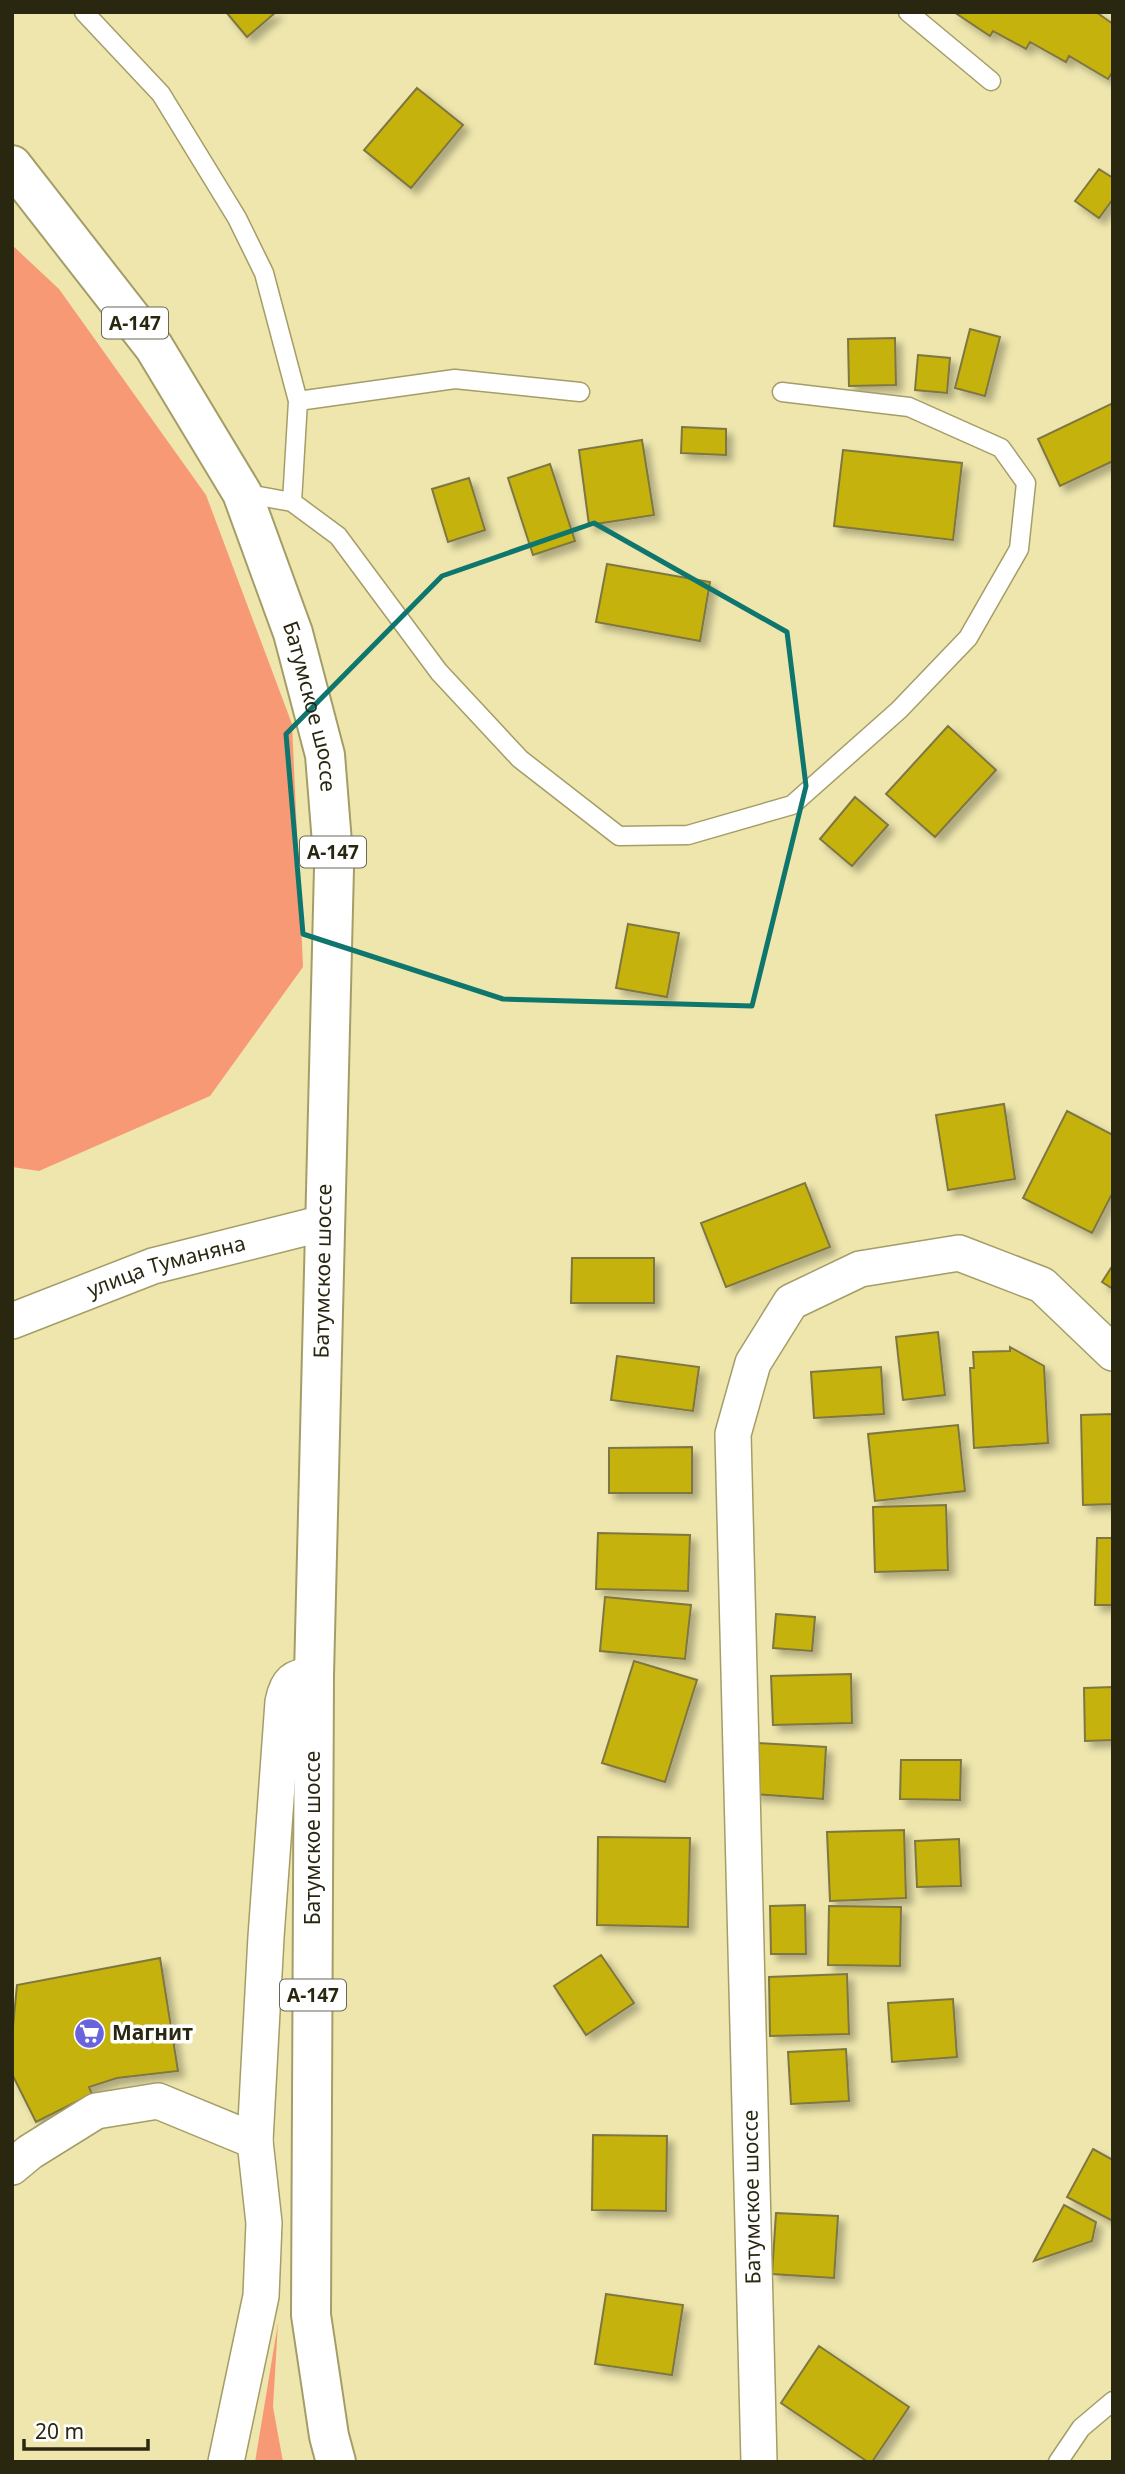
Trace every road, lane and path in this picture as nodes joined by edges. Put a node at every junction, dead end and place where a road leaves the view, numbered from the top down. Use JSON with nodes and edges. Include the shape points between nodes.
{"nodes":[{"id":1,"x":85,"y":12,"type":"edge"},
{"id":2,"x":908,"y":12,"type":"edge"},
{"id":3,"x":991,"y":81,"type":"dead end"},
{"id":4,"x":12,"y":165,"type":"edge"},
{"id":5,"x":580,"y":392,"type":"dead end"},
{"id":6,"x":782,"y":392,"type":"dead end"},
{"id":7,"x":298,"y":401,"type":"junction"},
{"id":8,"x":242,"y":493,"type":"junction"},
{"id":9,"x":292,"y":502,"type":"junction"},
{"id":10,"x":324,"y":1223,"type":"junction"},
{"id":11,"x":12,"y":1321,"type":"edge"},
{"id":12,"x":1113,"y":1353,"type":"edge"},
{"id":13,"x":314,"y":1675,"type":"junction"},
{"id":14,"x":256,"y":2141,"type":"junction"},
{"id":15,"x":12,"y":2166,"type":"edge"},
{"id":16,"x":1113,"y":2401,"type":"edge"},
{"id":17,"x":226,"y":2462,"type":"edge"},
{"id":18,"x":336,"y":2462,"type":"edge"},
{"id":19,"x":759,"y":2462,"type":"edge"},
{"id":20,"x":1058,"y":2462,"type":"edge"}],
"edges":[{"from":1,"to":7,"type":"lane","via":[[161,94],[237,218],[264,273]]},
{"from":2,"to":3,"type":"lane"},
{"from":4,"to":8,"type":"highway","name":"Батумское шоссе","number":"А-147","via":[[154,347]]},
{"from":5,"to":7,"type":"lane","via":[[455,379]]},
{"from":6,"to":9,"type":"lane","via":[[909,407],[1001,448],[1026,483],[1019,549],[968,638],[899,710],[792,805],[688,835],[619,836],[520,759],[439,672],[338,536]]},
{"from":7,"to":9,"type":"lane"},
{"from":8,"to":9,"type":"lane"},
{"from":8,"to":10,"type":"highway","name":"Батумское шоссе","number":"А-147","via":[[293,633],[325,755],[334,868]]},
{"from":10,"to":11,"type":"street","name":"улица Туманяна","via":[[153,1266]]},
{"from":10,"to":13,"type":"highway","name":"Батумское шоссе","number":"А-147"},
{"from":12,"to":19,"type":"street","name":"Батумское шоссе","via":[[1042,1285],[959,1253],[860,1269],[791,1302],[753,1363],[733,1434]]},
{"from":13,"to":14,"type":"street","via":[[300,1675],[292,1681],[283,1702]]},
{"from":13,"to":18,"type":"highway","name":"Батумское шоссе","number":"А-147","via":[[312,2315],[328,2436]]},
{"from":14,"to":15,"type":"street","via":[[158,2101],[96,2111]]},
{"from":14,"to":17,"type":"street","via":[[264,2223],[261,2296]]},
{"from":16,"to":20,"type":"lane","via":[[1081,2428]]}]}
